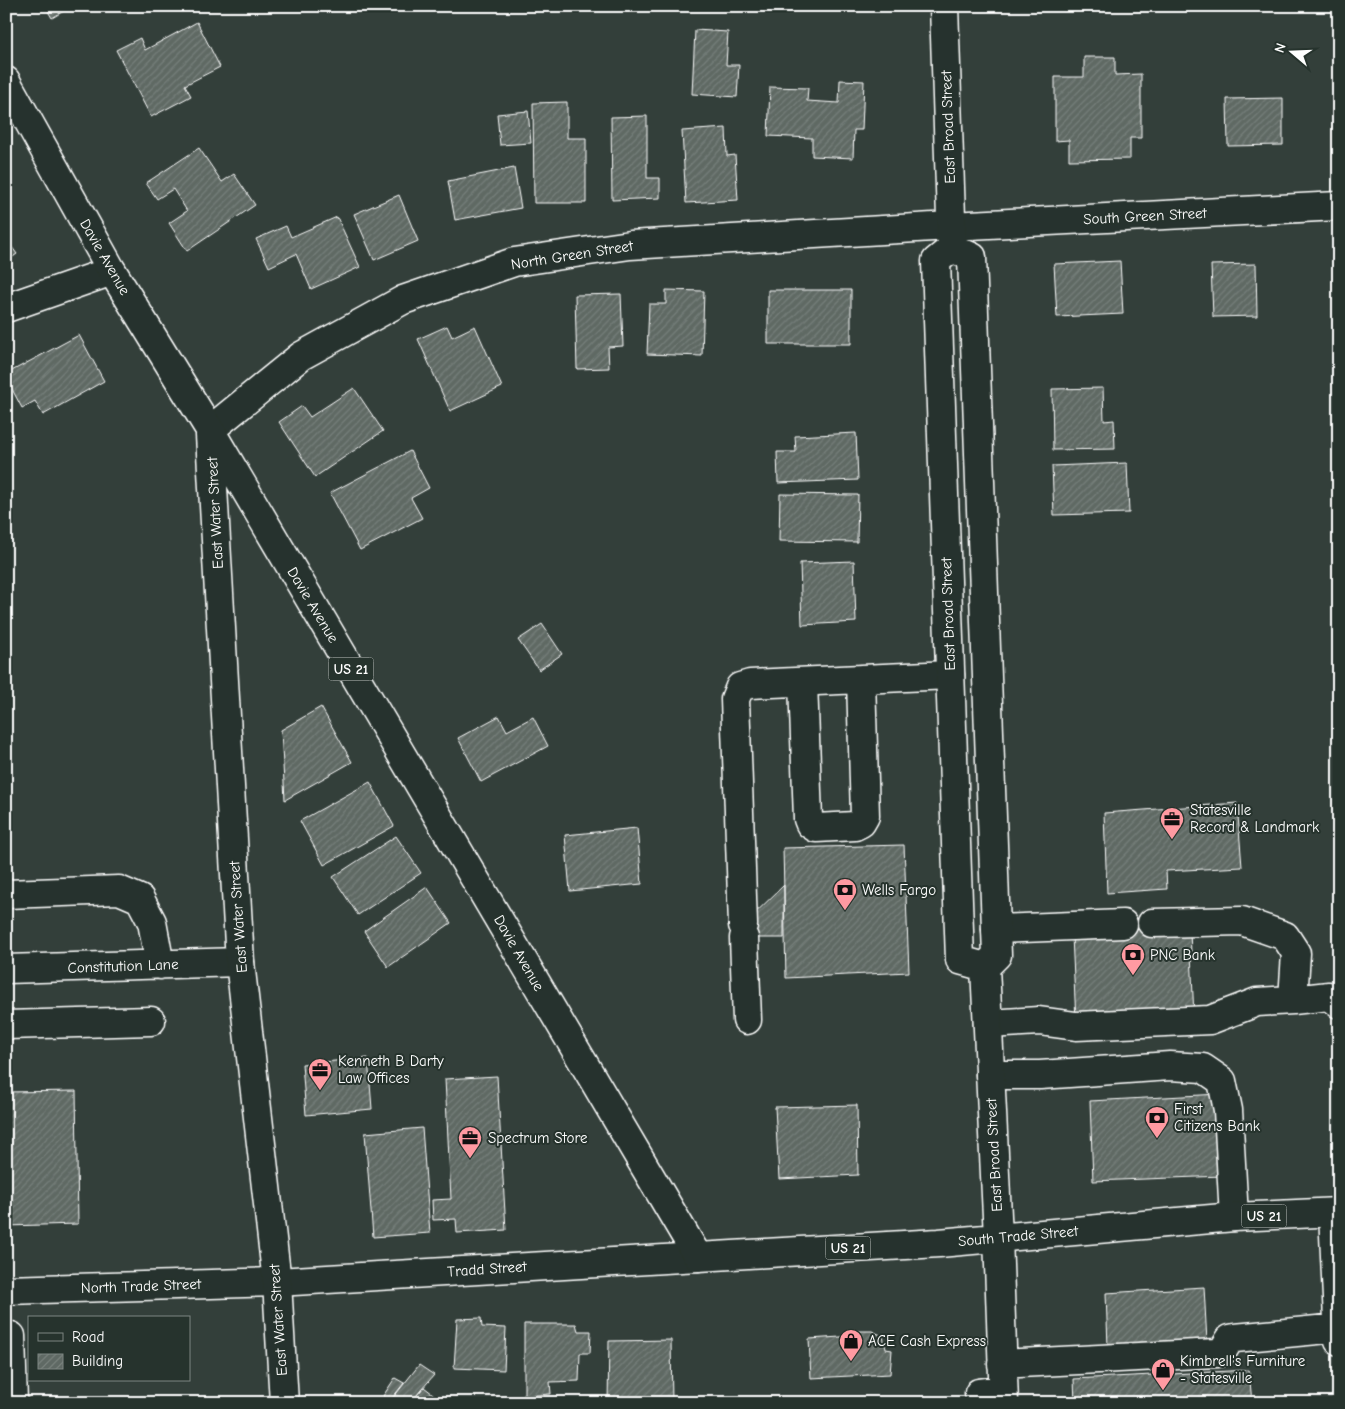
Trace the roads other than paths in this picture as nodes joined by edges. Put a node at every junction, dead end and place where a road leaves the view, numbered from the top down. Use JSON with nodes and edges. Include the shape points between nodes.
{"nodes":[{"id":1,"x":944,"y":6,"type":"edge"},
{"id":2,"x":6,"y":81,"type":"edge"},
{"id":3,"x":1339,"y":206,"type":"edge"},
{"id":4,"x":951,"y":237,"type":"junction"},
{"id":5,"x":112,"y":271,"type":"junction"},
{"id":6,"x":6,"y":308,"type":"edge"},
{"id":7,"x":210,"y":430,"type":"junction"},
{"id":8,"x":987,"y":673,"type":"junction"},
{"id":9,"x":950,"y":675,"type":"junction"},
{"id":10,"x":861,"y":679,"type":"junction"},
{"id":11,"x":803,"y":682,"type":"junction"},
{"id":12,"x":6,"y":894,"type":"edge"},
{"id":13,"x":1152,"y":923,"type":"dead end"},
{"id":14,"x":1124,"y":924,"type":"dead end"},
{"id":15,"x":996,"y":929,"type":"junction"},
{"id":16,"x":240,"y":962,"type":"junction"},
{"id":17,"x":160,"y":965,"type":"junction"},
{"id":18,"x":985,"y":967,"type":"junction"},
{"id":19,"x":6,"y":969,"type":"edge"},
{"id":20,"x":1293,"y":1000,"type":"junction"},
{"id":21,"x":1339,"y":1004,"type":"edge"},
{"id":22,"x":747,"y":1020,"type":"dead end"},
{"id":23,"x":151,"y":1021,"type":"dead end"},
{"id":24,"x":988,"y":1024,"type":"junction"},
{"id":25,"x":6,"y":1026,"type":"edge"},
{"id":26,"x":990,"y":1075,"type":"junction"},
{"id":27,"x":1336,"y":1213,"type":"edge"},
{"id":28,"x":1234,"y":1217,"type":"junction"},
{"id":29,"x":998,"y":1237,"type":"junction"},
{"id":30,"x":698,"y":1257,"type":"junction"},
{"id":31,"x":277,"y":1282,"type":"junction"},
{"id":32,"x":6,"y":1290,"type":"edge"},
{"id":33,"x":1338,"y":1328,"type":"edge"},
{"id":34,"x":11,"y":1336,"type":"dead end"},
{"id":35,"x":1339,"y":1341,"type":"edge"},
{"id":36,"x":1002,"y":1364,"type":"junction"},
{"id":37,"x":995,"y":1395,"type":"edge"},
{"id":38,"x":13,"y":1403,"type":"edge"},
{"id":39,"x":284,"y":1403,"type":"edge"}],
"edges":[{"from":1,"to":4,"type":"main road","name":"East Broad Street"},
{"from":2,"to":5,"type":"main road","name":"Davie Avenue","number":"US 21"},
{"from":3,"to":4,"type":"main road","name":"South Green Street"},
{"from":4,"to":7,"type":"main road","name":"North Green Street","via":[[630,245],[514,262],[403,300],[301,356]]},
{"from":4,"to":8,"type":"main road","via":[[972,257]]},
{"from":4,"to":9,"type":"main road","name":"East Broad Street","via":[[936,261]]},
{"from":5,"to":6,"type":"main road"},
{"from":5,"to":7,"type":"main road","name":"Davie Avenue","number":"US 21"},
{"from":7,"to":16,"type":"main road","name":"East Water Street"},
{"from":7,"to":30,"type":"main road","name":"Davie Avenue","number":"US 21"},
{"from":8,"to":9,"type":"main road"},
{"from":8,"to":15,"type":"main road"},
{"from":9,"to":10,"type":"main road"},
{"from":9,"to":18,"type":"main road","name":"East Broad Street","via":[[960,960]]},
{"from":10,"to":11,"type":"main road"},
{"from":10,"to":11,"type":"main road","via":[[865,816],[855,826],[816,828],[808,819]]},
{"from":11,"to":22,"type":"main road","via":[[750,684],[740,687],[735,699]]},
{"from":12,"to":17,"type":"main road","via":[[119,890],[140,899],[152,922]]},
{"from":13,"to":20,"type":"main road","via":[[1242,921],[1285,936],[1296,953]]},
{"from":14,"to":15,"type":"main road"},
{"from":15,"to":18,"type":"main road","via":[[997,955]]},
{"from":16,"to":17,"type":"main road","name":"Constitution Lane"},
{"from":16,"to":31,"type":"main road","name":"East Water Street"},
{"from":17,"to":19,"type":"main road","name":"Constitution Lane"},
{"from":18,"to":24,"type":"main road","name":"East Broad Street"},
{"from":20,"to":21,"type":"main road","via":[[1329,996]]},
{"from":20,"to":24,"type":"main road","via":[[1257,1002],[1210,1020],[1076,1026],[1039,1021]]},
{"from":23,"to":25,"type":"main road"},
{"from":24,"to":26,"type":"main road","name":"East Broad Street"},
{"from":26,"to":28,"type":"main road","via":[[1170,1066],[1203,1068],[1222,1080],[1228,1110]]},
{"from":26,"to":29,"type":"main road","name":"East Broad Street"},
{"from":27,"to":28,"type":"main road","name":"South Trade Street","number":"US 21"},
{"from":27,"to":33,"type":"main road"},
{"from":28,"to":29,"type":"main road","name":"South Trade Street","number":"US 21"},
{"from":29,"to":30,"type":"main road","name":"South Trade Street","number":"US 21"},
{"from":29,"to":36,"type":"main road","name":"East Broad Street"},
{"from":30,"to":31,"type":"main road","name":"Tradd Street"},
{"from":31,"to":32,"type":"main road","name":"North Trade Street"},
{"from":31,"to":39,"type":"main road","name":"East Water Street"},
{"from":33,"to":35,"type":"main road"},
{"from":33,"to":36,"type":"main road","via":[[1230,1339],[1222,1352],[1217,1353]]},
{"from":34,"to":38,"type":"main road"},
{"from":36,"to":37,"type":"main road","name":"East Broad Street"}]}
